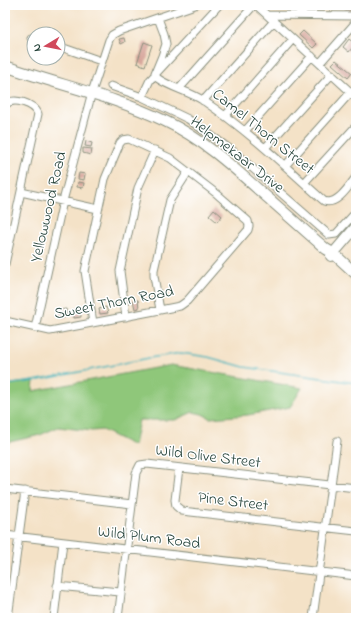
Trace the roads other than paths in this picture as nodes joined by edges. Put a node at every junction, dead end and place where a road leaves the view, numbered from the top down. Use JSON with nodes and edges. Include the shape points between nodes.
{"nodes":[{"id":1,"x":195,"y":5,"type":"edge"},
{"id":2,"x":219,"y":5,"type":"edge"},
{"id":3,"x":255,"y":5,"type":"edge"},
{"id":4,"x":267,"y":15,"type":"junction"},
{"id":5,"x":356,"y":16,"type":"edge"},
{"id":6,"x":158,"y":18,"type":"junction"},
{"id":7,"x":274,"y":21,"type":"junction"},
{"id":8,"x":354,"y":27,"type":"edge"},
{"id":9,"x":293,"y":39,"type":"junction"},
{"id":10,"x":66,"y":49,"type":"edge"},
{"id":11,"x":312,"y":56,"type":"junction"},
{"id":12,"x":101,"y":61,"type":"junction"},
{"id":13,"x":320,"y":63,"type":"junction"},
{"id":14,"x":5,"y":66,"type":"edge"},
{"id":15,"x":332,"y":74,"type":"junction"},
{"id":16,"x":155,"y":75,"type":"junction"},
{"id":17,"x":111,"y":86,"type":"dead end"},
{"id":18,"x":179,"y":89,"type":"junction"},
{"id":19,"x":92,"y":92,"type":"junction"},
{"id":20,"x":353,"y":94,"type":"edge"},
{"id":21,"x":142,"y":97,"type":"junction"},
{"id":22,"x":203,"y":101,"type":"junction"},
{"id":23,"x":5,"y":104,"type":"edge"},
{"id":24,"x":225,"y":116,"type":"junction"},
{"id":25,"x":356,"y":126,"type":"edge"},
{"id":26,"x":245,"y":131,"type":"junction"},
{"id":27,"x":265,"y":148,"type":"junction"},
{"id":28,"x":155,"y":150,"type":"junction"},
{"id":29,"x":285,"y":166,"type":"junction"},
{"id":30,"x":188,"y":172,"type":"junction"},
{"id":31,"x":356,"y":177,"type":"edge"},
{"id":32,"x":304,"y":183,"type":"junction"},
{"id":33,"x":21,"y":192,"type":"junction"},
{"id":34,"x":63,"y":201,"type":"junction"},
{"id":35,"x":98,"y":208,"type":"junction"},
{"id":36,"x":356,"y":212,"type":"edge"},
{"id":37,"x":356,"y":227,"type":"edge"},
{"id":38,"x":330,"y":253,"type":"junction"},
{"id":39,"x":5,"y":264,"type":"edge"},
{"id":40,"x":356,"y":274,"type":"edge"},
{"id":41,"x":356,"y":279,"type":"edge"},
{"id":42,"x":160,"y":310,"type":"junction"},
{"id":43,"x":126,"y":317,"type":"junction"},
{"id":44,"x":5,"y":321,"type":"edge"},
{"id":45,"x":93,"y":323,"type":"junction"},
{"id":46,"x":35,"y":328,"type":"junction"},
{"id":47,"x":337,"y":441,"type":"dead end"},
{"id":48,"x":179,"y":468,"type":"junction"},
{"id":49,"x":332,"y":486,"type":"junction"},
{"id":50,"x":356,"y":488,"type":"edge"},
{"id":51,"x":5,"y":489,"type":"edge"},
{"id":52,"x":25,"y":491,"type":"junction"},
{"id":53,"x":132,"y":504,"type":"junction"},
{"id":54,"x":326,"y":528,"type":"junction"},
{"id":55,"x":356,"y":531,"type":"edge"},
{"id":56,"x":5,"y":535,"type":"edge"},
{"id":57,"x":19,"y":537,"type":"junction"},
{"id":58,"x":63,"y":542,"type":"junction"},
{"id":59,"x":126,"y":549,"type":"junction"},
{"id":60,"x":320,"y":572,"type":"junction"},
{"id":61,"x":356,"y":576,"type":"edge"},
{"id":62,"x":57,"y":586,"type":"junction"},
{"id":63,"x":120,"y":592,"type":"junction"},
{"id":64,"x":8,"y":618,"type":"edge"},
{"id":65,"x":54,"y":618,"type":"edge"},
{"id":66,"x":118,"y":618,"type":"edge"},
{"id":67,"x":313,"y":618,"type":"edge"}],
"edges":[{"from":1,"to":6,"type":"street","name":"Yellowwood Road"},
{"from":2,"to":16,"type":"street"},
{"from":3,"to":4,"type":"street"},
{"from":3,"to":18,"type":"street"},
{"from":4,"to":5,"type":"street"},
{"from":4,"to":7,"type":"street"},
{"from":6,"to":12,"type":"street","name":"Yellowwood Road","via":[[112,35]]},
{"from":6,"to":16,"type":"street","via":[[166,44]]},
{"from":7,"to":9,"type":"street"},
{"from":7,"to":22,"type":"street"},
{"from":8,"to":13,"type":"street"},
{"from":9,"to":11,"type":"street"},
{"from":9,"to":24,"type":"street"},
{"from":10,"to":12,"type":"street"},
{"from":11,"to":13,"type":"street"},
{"from":11,"to":26,"type":"street"},
{"from":12,"to":19,"type":"street","name":"Yellowwood Road"},
{"from":13,"to":15,"type":"street"},
{"from":14,"to":19,"type":"street","name":"Helpmekaar Drive"},
{"from":15,"to":20,"type":"street"},
{"from":15,"to":27,"type":"street"},
{"from":16,"to":18,"type":"street","name":"Camel Thorn Street","via":[[159,80]]},
{"from":16,"to":21,"type":"street"},
{"from":17,"to":21,"type":"street"},
{"from":18,"to":22,"type":"street","name":"Camel Thorn Street"},
{"from":19,"to":34,"type":"street","name":"Yellowwood Road"},
{"from":19,"to":38,"type":"street","name":"Helpmekaar Drive","via":[[165,120],[193,136],[247,179]]},
{"from":20,"to":29,"type":"street"},
{"from":21,"to":36,"type":"street","via":[[188,119],[223,143],[329,235],[336,234]]},
{"from":22,"to":24,"type":"street","name":"Camel Thorn Street"},
{"from":23,"to":33,"type":"street","via":[[10,101],[21,102],[33,106],[38,114]]},
{"from":24,"to":26,"type":"street","name":"Camel Thorn Street"},
{"from":25,"to":32,"type":"street"},
{"from":26,"to":27,"type":"street","name":"Camel Thorn Street"},
{"from":27,"to":29,"type":"street","name":"Camel Thorn Street"},
{"from":28,"to":30,"type":"street","name":"Sweet Thorn Road"},
{"from":28,"to":35,"type":"street","name":"Sweet Thorn Road","via":[[132,139],[121,142],[105,177]]},
{"from":28,"to":43,"type":"street","via":[[138,188],[120,271]]},
{"from":29,"to":32,"type":"street","name":"Camel Thorn Street"},
{"from":30,"to":42,"type":"street","via":[[170,200],[154,270]]},
{"from":30,"to":42,"type":"street","name":"Sweet Thorn Road","via":[[248,221],[249,228],[187,301],[180,306]]},
{"from":31,"to":32,"type":"street","name":"Camel Thorn Street","via":[[331,202],[324,201]]},
{"from":33,"to":34,"type":"street"},
{"from":33,"to":39,"type":"street"},
{"from":34,"to":35,"type":"street"},
{"from":34,"to":46,"type":"street","name":"Yellowwood Road"},
{"from":35,"to":45,"type":"street","via":[[84,270]]},
{"from":37,"to":38,"type":"street"},
{"from":38,"to":40,"type":"street","name":"Helpmekaar Drive"},
{"from":38,"to":41,"type":"street","name":"Helpmekaar Drive"},
{"from":42,"to":43,"type":"street","name":"Sweet Thorn Road"},
{"from":43,"to":45,"type":"street","name":"Sweet Thorn Road"},
{"from":44,"to":46,"type":"street","name":"Sweet Thorn Road"},
{"from":45,"to":46,"type":"street","name":"Sweet Thorn Road","via":[[50,331]]},
{"from":47,"to":49,"type":"street"},
{"from":48,"to":49,"type":"street","name":"Wild Olive Street"},
{"from":48,"to":53,"type":"street","name":"Wild Olive Street","via":[[140,465],[136,473]]},
{"from":48,"to":54,"type":"street","name":"Pine Street","via":[[175,500],[176,506],[182,510]]},
{"from":49,"to":50,"type":"street","name":"Wild Olive Street"},
{"from":49,"to":54,"type":"street"},
{"from":51,"to":52,"type":"street"},
{"from":52,"to":53,"type":"street"},
{"from":52,"to":57,"type":"street"},
{"from":53,"to":59,"type":"street","name":"Wild Olive Street"},
{"from":54,"to":55,"type":"street"},
{"from":54,"to":60,"type":"street"},
{"from":56,"to":57,"type":"street","name":"Wild Plum Road"},
{"from":57,"to":58,"type":"street","name":"Wild Plum Road"},
{"from":57,"to":64,"type":"street"},
{"from":58,"to":59,"type":"street","name":"Wild Plum Road"},
{"from":58,"to":62,"type":"street"},
{"from":59,"to":60,"type":"street","name":"Wild Plum Road"},
{"from":59,"to":63,"type":"street","name":"Wild Olive Street"},
{"from":60,"to":61,"type":"street","name":"Wild Plum Road"},
{"from":60,"to":67,"type":"street"},
{"from":62,"to":63,"type":"street"},
{"from":62,"to":65,"type":"street"},
{"from":63,"to":66,"type":"street","name":"Wild Olive Street"}]}
